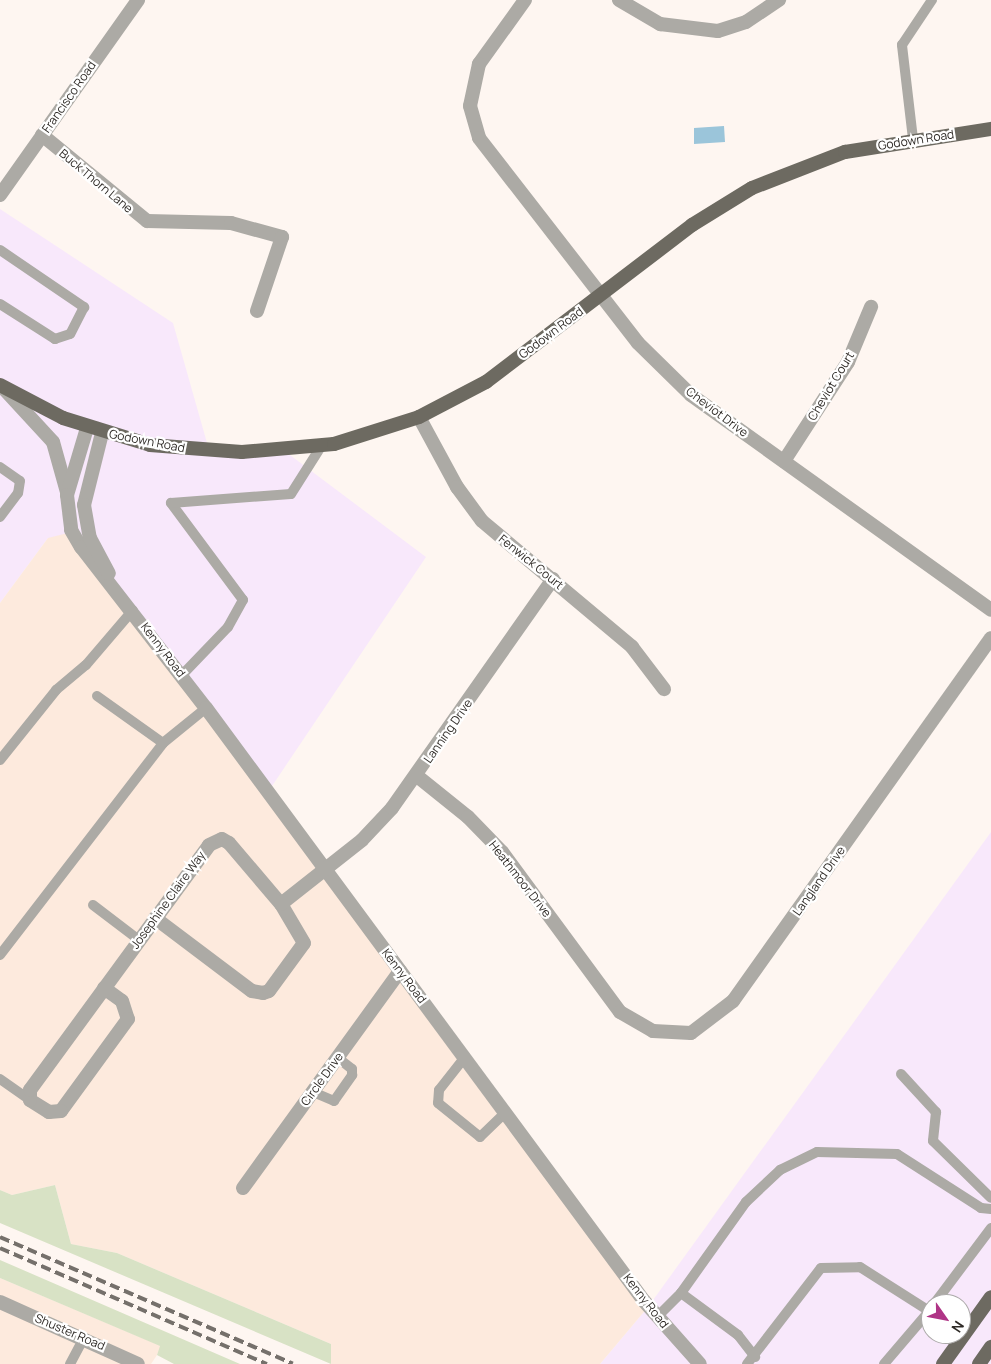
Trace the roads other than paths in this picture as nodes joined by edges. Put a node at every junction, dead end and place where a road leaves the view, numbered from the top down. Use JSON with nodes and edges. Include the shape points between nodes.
{"nodes":[{"id":1,"x":138,"y":0,"type":"edge"},
{"id":2,"x":525,"y":0,"type":"edge"},
{"id":3,"x":619,"y":0,"type":"edge"},
{"id":4,"x":779,"y":0,"type":"edge"},
{"id":5,"x":932,"y":0,"type":"edge"},
{"id":6,"x":991,"y":129,"type":"edge"},
{"id":7,"x":42,"y":136,"type":"junction"},
{"id":8,"x":912,"y":138,"type":"junction"},
{"id":9,"x":0,"y":195,"type":"edge"},
{"id":10,"x":1,"y":253,"type":"edge"},
{"id":11,"x":600,"y":296,"type":"junction"},
{"id":12,"x":0,"y":304,"type":"edge"},
{"id":13,"x":871,"y":307,"type":"dead end"},
{"id":14,"x":257,"y":310,"type":"dead end"},
{"id":15,"x":0,"y":385,"type":"edge"},
{"id":16,"x":419,"y":417,"type":"junction"},
{"id":17,"x":87,"y":428,"type":"junction"},
{"id":18,"x":102,"y":433,"type":"junction"},
{"id":19,"x":322,"y":445,"type":"junction"},
{"id":20,"x":784,"y":461,"type":"junction"},
{"id":21,"x":0,"y":467,"type":"edge"},
{"id":22,"x":67,"y":495,"type":"junction"},
{"id":23,"x":0,"y":517,"type":"edge"},
{"id":24,"x":553,"y":579,"type":"junction"},
{"id":25,"x":113,"y":584,"type":"junction"},
{"id":26,"x":133,"y":610,"type":"junction"},
{"id":27,"x":991,"y":610,"type":"edge"},
{"id":28,"x":991,"y":638,"type":"edge"},
{"id":29,"x":182,"y":676,"type":"junction"},
{"id":30,"x":664,"y":689,"type":"dead end"},
{"id":31,"x":97,"y":696,"type":"dead end"},
{"id":32,"x":206,"y":708,"type":"junction"},
{"id":33,"x":163,"y":743,"type":"junction"},
{"id":34,"x":0,"y":760,"type":"edge"},
{"id":35,"x":417,"y":776,"type":"junction"},
{"id":36,"x":326,"y":868,"type":"junction"},
{"id":37,"x":281,"y":904,"type":"junction"},
{"id":38,"x":94,"y":905,"type":"dead end"},
{"id":39,"x":156,"y":918,"type":"junction"},
{"id":40,"x":139,"y":940,"type":"junction"},
{"id":41,"x":0,"y":955,"type":"edge"},
{"id":42,"x":400,"y":971,"type":"junction"},
{"id":43,"x":104,"y":988,"type":"junction"},
{"id":44,"x":606,"y":998,"type":"joint"},
{"id":45,"x":465,"y":1057,"type":"junction"},
{"id":46,"x":338,"y":1058,"type":"junction"},
{"id":47,"x":901,"y":1074,"type":"dead end"},
{"id":48,"x":0,"y":1079,"type":"edge"},
{"id":49,"x":313,"y":1092,"type":"junction"},
{"id":50,"x":30,"y":1100,"type":"junction"},
{"id":51,"x":506,"y":1112,"type":"junction"},
{"id":52,"x":243,"y":1188,"type":"dead end"},
{"id":53,"x":991,"y":1198,"type":"edge"},
{"id":54,"x":991,"y":1209,"type":"edge"},
{"id":55,"x":991,"y":1228,"type":"edge"},
{"id":56,"x":681,"y":1292,"type":"junction"},
{"id":57,"x":942,"y":1294,"type":"edge"},
{"id":58,"x":991,"y":1297,"type":"edge"},
{"id":59,"x":0,"y":1302,"type":"edge"},
{"id":60,"x":921,"y":1302,"type":"edge"},
{"id":61,"x":657,"y":1316,"type":"junction"},
{"id":62,"x":921,"y":1320,"type":"edge"},
{"id":63,"x":84,"y":1338,"type":"junction"},
{"id":64,"x":991,"y":1347,"type":"edge"},
{"id":65,"x":751,"y":1361,"type":"edge"},
{"id":66,"x":70,"y":1364,"type":"edge"},
{"id":67,"x":138,"y":1364,"type":"edge"},
{"id":68,"x":700,"y":1364,"type":"edge"},
{"id":69,"x":884,"y":1364,"type":"edge"},
{"id":70,"x":943,"y":1364,"type":"edge"},
{"id":71,"x":979,"y":1364,"type":"edge"}],
"edges":[{"from":1,"to":7,"type":"street","name":"Francisco Road"},
{"from":2,"to":11,"type":"street","name":"Cheviot Drive","via":[[479,64],[470,106],[479,138]]},
{"from":3,"to":4,"type":"street","via":[[660,24],[718,31],[746,22]]},
{"from":5,"to":8,"type":"lane","via":[[902,45]]},
{"from":6,"to":8,"type":"main road","name":"Godown Road"},
{"from":7,"to":9,"type":"street","name":"Francisco Road"},
{"from":7,"to":14,"type":"street","name":"Buck Thorn Lane","via":[[147,221],[231,223],[282,237]]},
{"from":8,"to":11,"type":"main road","name":"Godown Road","via":[[819,159],[752,188],[692,225]]},
{"from":10,"to":12,"type":"lane","via":[[84,307],[70,334],[55,339]]},
{"from":11,"to":16,"type":"main road","name":"Godown Road","via":[[486,382]]},
{"from":11,"to":20,"type":"street","name":"Cheviot Drive","via":[[638,343],[692,395]]},
{"from":13,"to":20,"type":"street","name":"Cheviot Court","via":[[848,362]]},
{"from":15,"to":17,"type":"main road","name":"Kenny Road","via":[[32,405]]},
{"from":15,"to":22,"type":"street","name":"Kenny Road","via":[[53,442]]},
{"from":16,"to":19,"type":"main road","name":"Godown Road"},
{"from":16,"to":24,"type":"street","name":"Fenwick Court","via":[[457,487],[482,522]]},
{"from":17,"to":18,"type":"main road","name":"Godown Road"},
{"from":17,"to":22,"type":"street","name":"Kenny Road"},
{"from":18,"to":19,"type":"main road","name":"Godown Road","via":[[200,450],[282,451]]},
{"from":18,"to":25,"type":"street","name":"Kenny Road","via":[[87,486],[85,521]]},
{"from":19,"to":29,"type":"lane","via":[[291,494],[171,503],[243,600],[228,627]]},
{"from":20,"to":27,"type":"street","name":"Cheviot Drive"},
{"from":21,"to":23,"type":"lane","via":[[20,481],[18,493]]},
{"from":22,"to":25,"type":"street","name":"Kenny Road","via":[[71,530]]},
{"from":24,"to":30,"type":"street","name":"Fenwick Court","via":[[632,648]]},
{"from":24,"to":35,"type":"street","name":"Lanning Drive"},
{"from":25,"to":26,"type":"street","name":"Kenny Road"},
{"from":26,"to":29,"type":"street","name":"Kenny Road"},
{"from":26,"to":34,"type":"lane","via":[[86,665],[56,690]]},
{"from":28,"to":44,"type":"street","name":"Langland Drive","via":[[721,1013],[691,1033],[673,1036],[635,1024]]},
{"from":29,"to":32,"type":"street","name":"Kenny Road"},
{"from":31,"to":33,"type":"lane"},
{"from":32,"to":33,"type":"lane"},
{"from":32,"to":36,"type":"street","name":"Kenny Road"},
{"from":33,"to":41,"type":"lane"},
{"from":35,"to":36,"type":"street","name":"Lanning Drive","via":[[362,840]]},
{"from":35,"to":44,"type":"street","name":"Heathmoor Drive","via":[[468,817],[502,852]]},
{"from":36,"to":37,"type":"street"},
{"from":36,"to":42,"type":"street","name":"Kenny Road"},
{"from":37,"to":39,"type":"street","name":"Josephine Claire Way","via":[[222,839],[209,845]]},
{"from":37,"to":39,"type":"street","via":[[304,943],[269,992],[263,993],[252,991]]},
{"from":38,"to":40,"type":"lane"},
{"from":39,"to":40,"type":"street","name":"Josephine Claire Way"},
{"from":40,"to":43,"type":"street","name":"Josephine Claire Way"},
{"from":42,"to":45,"type":"street","name":"Kenny Road"},
{"from":42,"to":46,"type":"street","name":"Circle Drive"},
{"from":43,"to":50,"type":"street","name":"Josephine Claire Way","via":[[30,1090]]},
{"from":43,"to":50,"type":"street","via":[[122,1002],[128,1019],[125,1026],[61,1111],[49,1112]]},
{"from":45,"to":51,"type":"street","name":"Kenny Road"},
{"from":45,"to":51,"type":"lane","via":[[439,1090],[438,1103],[480,1137]]},
{"from":46,"to":49,"type":"street","name":"Circle Drive"},
{"from":46,"to":49,"type":"lane","via":[[352,1069],[352,1075],[334,1100]]},
{"from":47,"to":53,"type":"lane","via":[[936,1112],[933,1140]]},
{"from":48,"to":50,"type":"lane"},
{"from":49,"to":52,"type":"street","name":"Circle Drive"},
{"from":51,"to":61,"type":"street","name":"Kenny Road"},
{"from":54,"to":56,"type":"lane","via":[[981,1208],[897,1154],[817,1152],[780,1170],[746,1202]]},
{"from":55,"to":57,"type":"lane"},
{"from":56,"to":61,"type":"lane"},
{"from":56,"to":65,"type":"lane","via":[[738,1335]]},
{"from":58,"to":70,"type":"main road"},
{"from":59,"to":63,"type":"street","name":"Shuster Road"},
{"from":60,"to":65,"type":"lane","via":[[860,1267],[821,1268]]},
{"from":61,"to":68,"type":"street","name":"Kenny Road"},
{"from":62,"to":69,"type":"lane"},
{"from":63,"to":66,"type":"lane"},
{"from":63,"to":67,"type":"street","name":"Shuster Road"},
{"from":64,"to":71,"type":"main road"}]}
